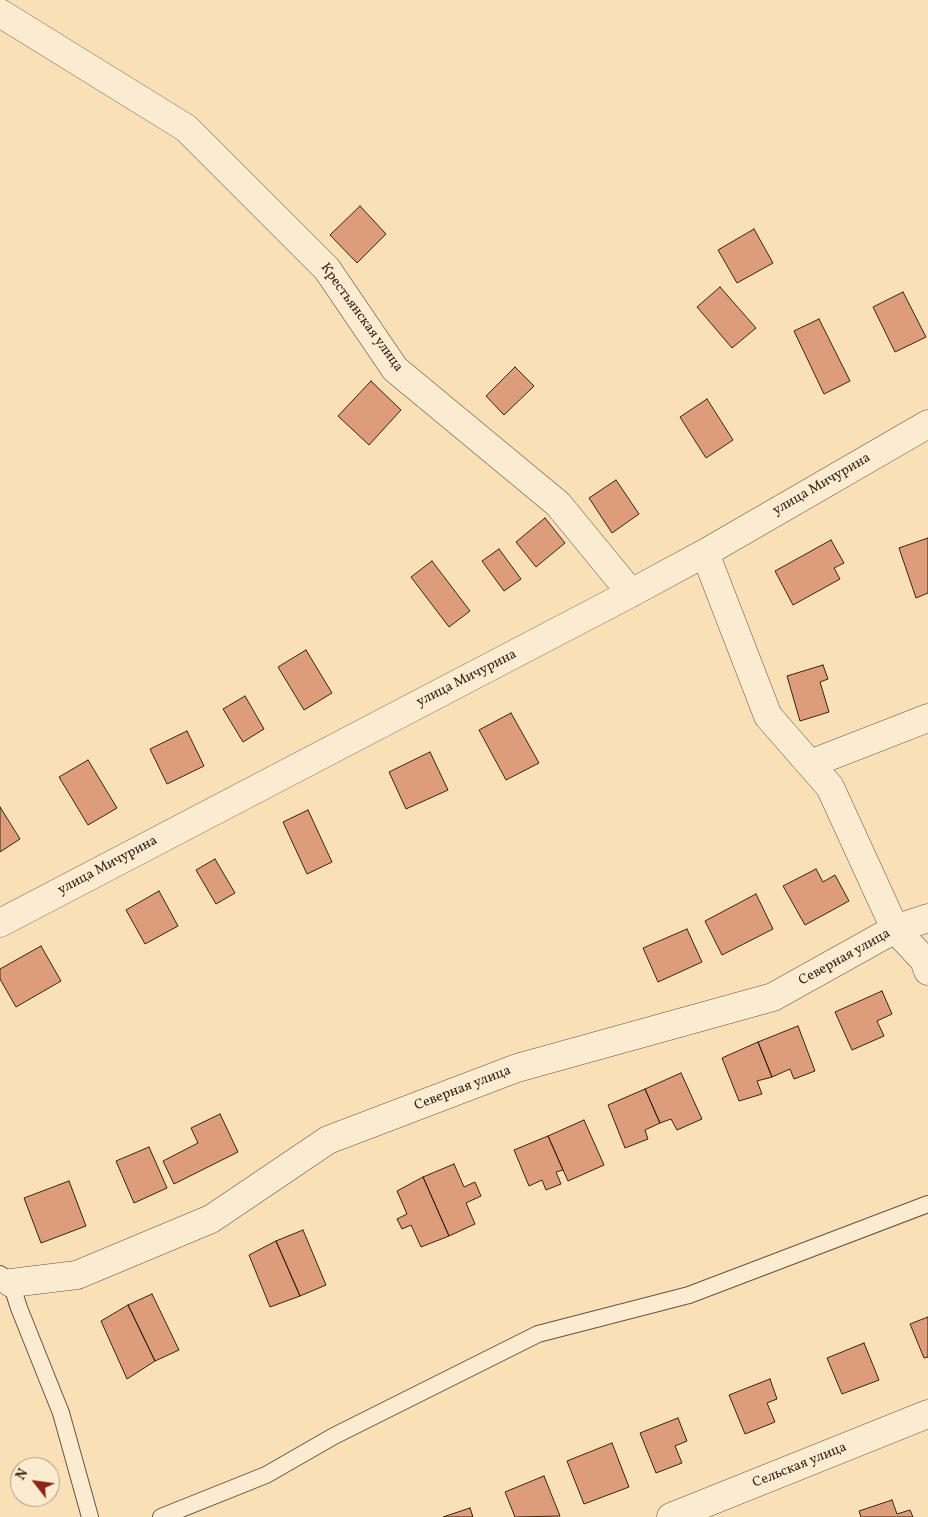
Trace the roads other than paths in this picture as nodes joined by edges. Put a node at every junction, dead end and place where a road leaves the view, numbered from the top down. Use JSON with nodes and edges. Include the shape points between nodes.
{"nodes":[{"id":1,"x":0,"y":13,"type":"edge"},
{"id":2,"x":928,"y":424,"type":"edge"},
{"id":3,"x":705,"y":553,"type":"junction"},
{"id":4,"x":631,"y":593,"type":"junction"},
{"id":5,"x":928,"y":718,"type":"edge"},
{"id":6,"x":810,"y":764,"type":"junction"},
{"id":7,"x":928,"y":918,"type":"edge"},
{"id":8,"x":0,"y":923,"type":"edge"},
{"id":9,"x":895,"y":929,"type":"junction"},
{"id":10,"x":928,"y":971,"type":"edge"},
{"id":11,"x":928,"y":1204,"type":"edge"},
{"id":12,"x":6,"y":1278,"type":"edge"},
{"id":13,"x":928,"y":1414,"type":"edge"},
{"id":14,"x":90,"y":1517,"type":"edge"},
{"id":15,"x":161,"y":1517,"type":"edge"},
{"id":16,"x":671,"y":1517,"type":"edge"}],
"edges":[{"from":1,"to":4,"type":"street","name":"Крестьянская улица","via":[[186,128],[327,268],[395,369],[558,504]]},
{"from":2,"to":3,"type":"street","name":"улица Мичурина"},
{"from":3,"to":4,"type":"street","name":"улица Мичурина"},
{"from":3,"to":6,"type":"street","via":[[768,716]]},
{"from":4,"to":8,"type":"street","name":"улица Мичурина"},
{"from":5,"to":6,"type":"street"},
{"from":6,"to":9,"type":"street","via":[[830,787]]},
{"from":7,"to":9,"type":"street","name":"Северная улица"},
{"from":9,"to":10,"type":"street","via":[[924,960]]},
{"from":9,"to":12,"type":"street","name":"Северная улица","via":[[773,997],[517,1068],[328,1140],[212,1218],[77,1275]]},
{"from":11,"to":15,"type":"lane","via":[[689,1296],[538,1334],[334,1436],[266,1475]]},
{"from":12,"to":14,"type":"lane","via":[[61,1413]]},
{"from":13,"to":16,"type":"street","name":"Сельская улица"}]}
